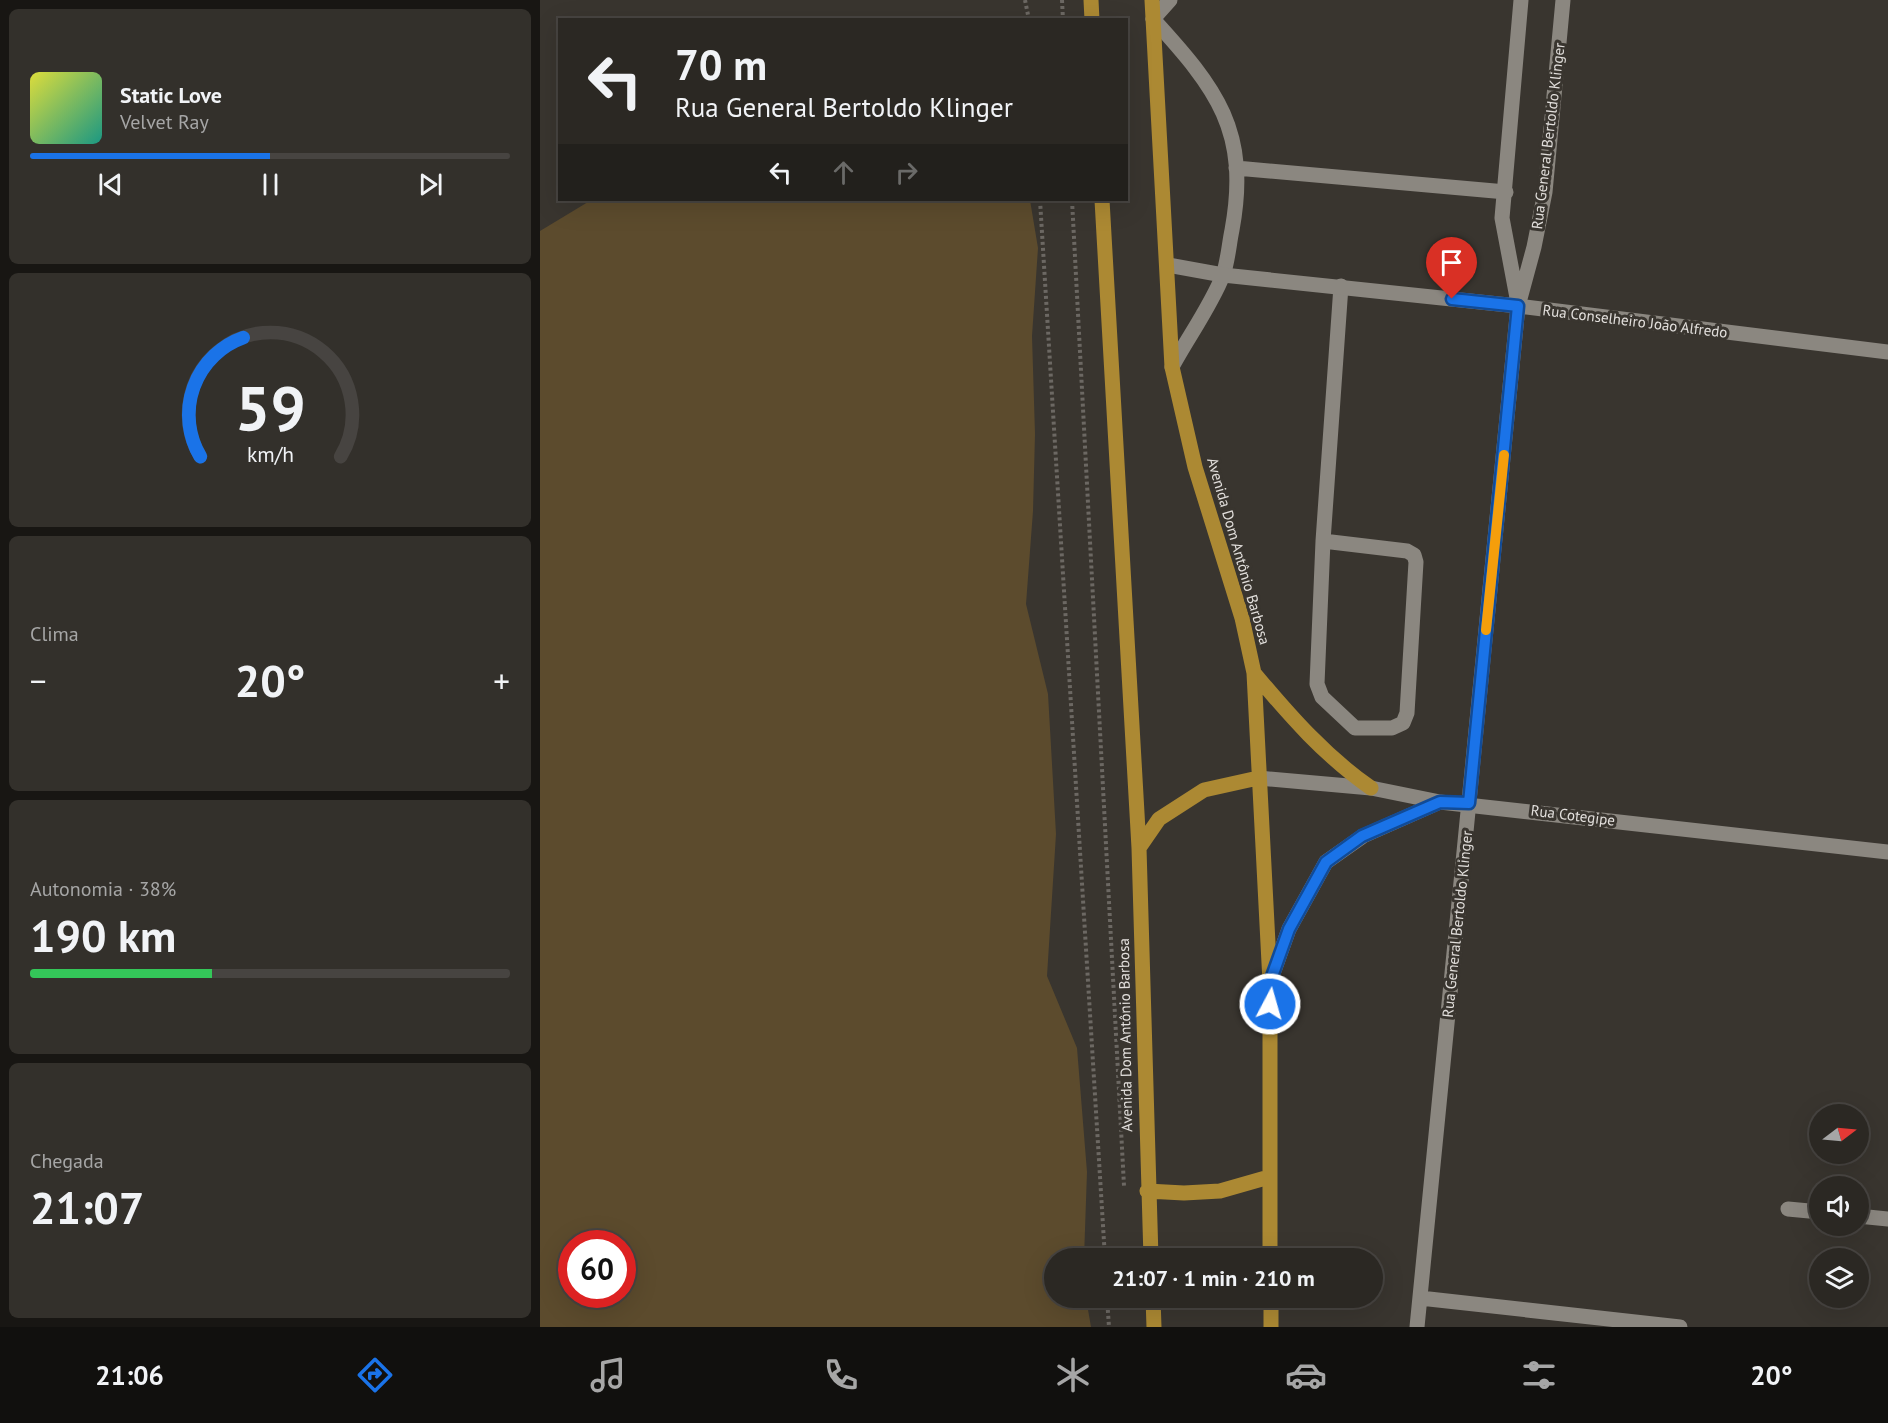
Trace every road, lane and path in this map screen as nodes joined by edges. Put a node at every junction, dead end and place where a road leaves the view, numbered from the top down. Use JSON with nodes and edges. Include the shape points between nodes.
{"nodes":[{"id":1,"x":1025,"y":0,"type":"edge"},
{"id":2,"x":1062,"y":0,"type":"edge"},
{"id":3,"x":1090,"y":0,"type":"edge"},
{"id":4,"x":1152,"y":0,"type":"edge"},
{"id":5,"x":1170,"y":0,"type":"edge"},
{"id":6,"x":1521,"y":0,"type":"edge"},
{"id":7,"x":1563,"y":0,"type":"edge"},
{"id":8,"x":1029,"y":18,"type":"edge"},
{"id":9,"x":1063,"y":18,"type":"edge"},
{"id":10,"x":1092,"y":18,"type":"edge"},
{"id":11,"x":1154,"y":19,"type":"junction"},
{"id":12,"x":1236,"y":168,"type":"junction"},
{"id":13,"x":1506,"y":192,"type":"junction"},
{"id":14,"x":1040,"y":201,"type":"edge"},
{"id":15,"x":1072,"y":201,"type":"edge"},
{"id":16,"x":1102,"y":201,"type":"edge"},
{"id":17,"x":1168,"y":265,"type":"junction"},
{"id":18,"x":1223,"y":275,"type":"junction"},
{"id":19,"x":1341,"y":286,"type":"junction"},
{"id":20,"x":1518,"y":306,"type":"junction"},
{"id":21,"x":1888,"y":352,"type":"edge"},
{"id":22,"x":1172,"y":367,"type":"junction"},
{"id":23,"x":1323,"y":541,"type":"junction"},
{"id":24,"x":1254,"y":673,"type":"junction"},
{"id":25,"x":1258,"y":778,"type":"junction"},
{"id":26,"x":1371,"y":788,"type":"junction"},
{"id":27,"x":1440,"y":802,"type":"junction"},
{"id":28,"x":1469,"y":803,"type":"junction"},
{"id":29,"x":1138,"y":848,"type":"junction"},
{"id":30,"x":1888,"y":852,"type":"edge"},
{"id":31,"x":1270,"y":982,"type":"junction"},
{"id":32,"x":1269,"y":1177,"type":"junction"},
{"id":33,"x":1124,"y":1187,"type":"dead end"},
{"id":34,"x":1148,"y":1191,"type":"junction"},
{"id":35,"x":1788,"y":1209,"type":"dead end"},
{"id":36,"x":1809,"y":1211,"type":"edge"},
{"id":37,"x":1869,"y":1217,"type":"edge"},
{"id":38,"x":1888,"y":1219,"type":"edge"},
{"id":39,"x":1104,"y":1248,"type":"edge"},
{"id":40,"x":1151,"y":1248,"type":"edge"},
{"id":41,"x":1270,"y":1248,"type":"edge"},
{"id":42,"x":1420,"y":1298,"type":"junction"},
{"id":43,"x":1108,"y":1308,"type":"edge"},
{"id":44,"x":1153,"y":1308,"type":"edge"},
{"id":45,"x":1271,"y":1308,"type":"edge"},
{"id":46,"x":1109,"y":1327,"type":"edge"},
{"id":47,"x":1154,"y":1327,"type":"edge"},
{"id":48,"x":1271,"y":1327,"type":"edge"},
{"id":49,"x":1417,"y":1327,"type":"edge"},
{"id":50,"x":1680,"y":1327,"type":"edge"}],
"edges":[{"from":1,"to":8,"type":"path"},
{"from":2,"to":9,"type":"path"},
{"from":3,"to":10,"type":"main road"},
{"from":4,"to":11,"type":"main road","name":"Avenida Dom Antônio Barbosa"},
{"from":5,"to":11,"type":"street"},
{"from":6,"to":13,"type":"street","name":"Rua General Bertoldo Klinger"},
{"from":7,"to":20,"type":"street","name":"Rua General Bertoldo Klinger","via":[[1545,192]]},
{"from":11,"to":12,"type":"street","via":[[1192,60],[1226,113]]},
{"from":11,"to":17,"type":"main road","name":"Avenida Dom Antônio Barbosa"},
{"from":12,"to":13,"type":"street"},
{"from":12,"to":18,"type":"street","via":[[1238,198]]},
{"from":13,"to":20,"type":"street","name":"Rua General Bertoldo Klinger","via":[[1502,218]]},
{"from":14,"to":39,"type":"path"},
{"from":15,"to":33,"type":"path"},
{"from":16,"to":29,"type":"main road","name":"Avenida Dom Antônio Barbosa"},
{"from":17,"to":18,"type":"street","name":"Rua Conselheiro João Alfredo"},
{"from":17,"to":22,"type":"main road","name":"Avenida Dom Antônio Barbosa"},
{"from":18,"to":19,"type":"street","name":"Rua Conselheiro João Alfredo"},
{"from":18,"to":22,"type":"street"},
{"from":19,"to":20,"type":"street","name":"Rua Conselheiro João Alfredo"},
{"from":19,"to":23,"type":"street"},
{"from":20,"to":21,"type":"street","name":"Rua Conselheiro João Alfredo"},
{"from":20,"to":28,"type":"street","name":"Rua General Bertoldo Klinger"},
{"from":22,"to":24,"type":"main road","name":"Avenida Dom Antônio Barbosa","via":[[1195,467],[1242,618]]},
{"from":23,"to":23,"type":"street","via":[[1414,555],[1407,713],[1403,723],[1392,728],[1355,728],[1322,697],[1317,684]]},
{"from":24,"to":25,"type":"main road","name":"Avenida Dom Antônio Barbosa"},
{"from":24,"to":26,"type":"main road","via":[[1300,728],[1346,771]]},
{"from":25,"to":26,"type":"street","name":"Rua Cotegipe"},
{"from":25,"to":29,"type":"main road","via":[[1204,790],[1159,819]]},
{"from":25,"to":31,"type":"main road","name":"Avenida Dom Antônio Barbosa"},
{"from":26,"to":27,"type":"street","name":"Rua Cotegipe"},
{"from":27,"to":28,"type":"street","name":"Rua Cotegipe"},
{"from":27,"to":31,"type":"street","via":[[1362,836],[1326,862],[1289,929]]},
{"from":28,"to":30,"type":"street","name":"Rua Cotegipe"},
{"from":28,"to":42,"type":"street","name":"Rua General Bertoldo Klinger"},
{"from":29,"to":34,"type":"main road","name":"Avenida Dom Antônio Barbosa"},
{"from":31,"to":32,"type":"main road","name":"Avenida Dom Antônio Barbosa"},
{"from":32,"to":34,"type":"main road","via":[[1220,1191]]},
{"from":32,"to":41,"type":"main road","name":"Avenida Dom Antônio Barbosa"},
{"from":34,"to":40,"type":"main road","name":"Avenida Dom Antônio Barbosa"},
{"from":35,"to":36,"type":"street"},
{"from":37,"to":38,"type":"street"},
{"from":42,"to":49,"type":"street","name":"Rua General Bertoldo Klinger"},
{"from":42,"to":50,"type":"street"},
{"from":43,"to":46,"type":"path"},
{"from":44,"to":47,"type":"main road"},
{"from":45,"to":48,"type":"main road"}]}
